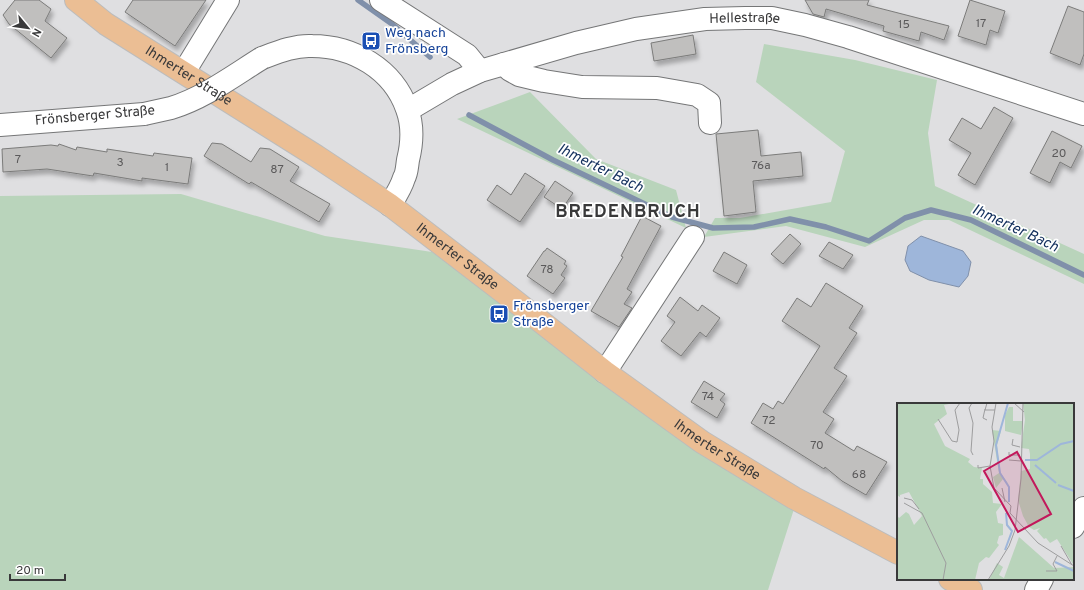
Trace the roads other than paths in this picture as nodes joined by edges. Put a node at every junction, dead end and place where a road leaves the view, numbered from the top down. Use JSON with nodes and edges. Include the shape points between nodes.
{"nodes":[{"id":1,"x":76,"y":0,"type":"edge"},
{"id":2,"x":228,"y":0,"type":"edge"},
{"id":3,"x":381,"y":0,"type":"edge"},
{"id":4,"x":504,"y":64,"type":"junction"},
{"id":5,"x":480,"y":71,"type":"junction"},
{"id":6,"x":184,"y":72,"type":"junction"},
{"id":7,"x":408,"y":110,"type":"junction"},
{"id":8,"x":1084,"y":114,"type":"edge"},
{"id":9,"x":710,"y":123,"type":"dead end"},
{"id":10,"x":0,"y":125,"type":"edge"},
{"id":11,"x":390,"y":205,"type":"junction"},
{"id":12,"x":693,"y":237,"type":"dead end"},
{"id":13,"x":605,"y":372,"type":"junction"},
{"id":14,"x":1084,"y":508,"type":"edge"},
{"id":15,"x":1074,"y":525,"type":"edge"},
{"id":16,"x":897,"y":552,"type":"edge"},
{"id":17,"x":952,"y":580,"type":"edge"},
{"id":18,"x":1041,"y":580,"type":"edge"},
{"id":19,"x":971,"y":590,"type":"edge"},
{"id":20,"x":1036,"y":590,"type":"edge"}],
"edges":[{"from":1,"to":6,"type":"main road","name":"Ihmerter Straße","via":[[106,24]]},
{"from":2,"to":6,"type":"street"},
{"from":3,"to":5,"type":"street","via":[[467,55]]},
{"from":4,"to":5,"type":"street","name":"Hellestraße"},
{"from":4,"to":8,"type":"street","name":"Hellestraße","via":[[636,29],[705,19],[772,18],[848,37]]},
{"from":4,"to":9,"type":"street","via":[[519,75],[544,82],[582,87],[657,88],[697,95],[709,103]]},
{"from":5,"to":7,"type":"street","name":"Hellestraße"},
{"from":6,"to":11,"type":"main road","name":"Ihmerter Straße"},
{"from":7,"to":10,"type":"street","name":"Frönsberger Straße","bridge":true,"via":[[400,94],[380,70],[363,58],[347,50],[311,45],[288,49],[262,58],[224,82],[172,108],[144,114]]},
{"from":7,"to":11,"type":"street","name":"Frönsberger Straße","via":[[410,153],[405,178]]},
{"from":11,"to":13,"type":"main road","name":"Ihmerter Straße"},
{"from":12,"to":13,"type":"street"},
{"from":13,"to":16,"type":"main road","name":"Ihmerter Straße","via":[[702,442],[794,498]]},
{"from":14,"to":15,"type":"street"},
{"from":17,"to":19,"type":"main road"},
{"from":18,"to":20,"type":"street"}]}
